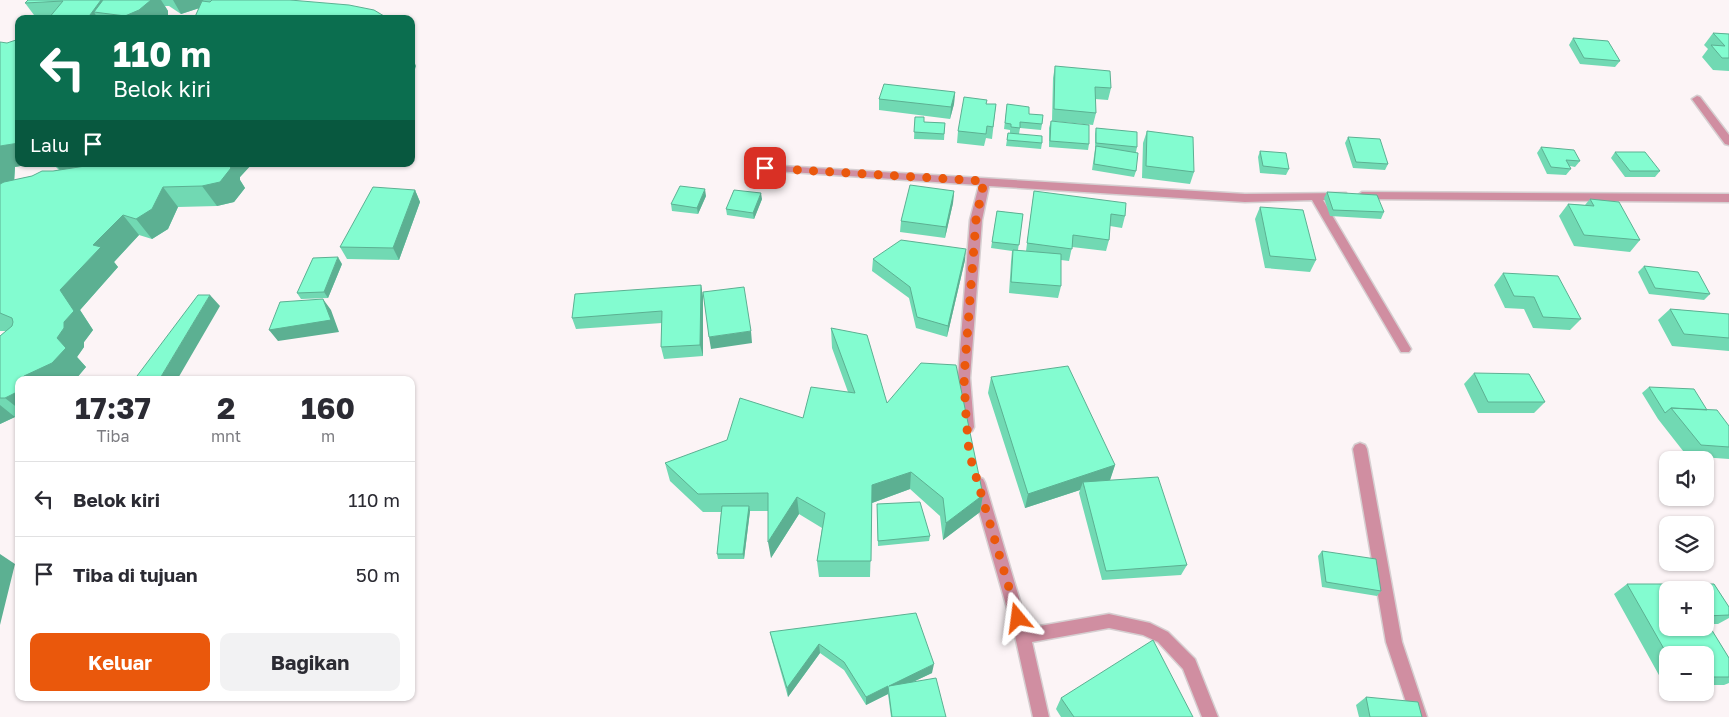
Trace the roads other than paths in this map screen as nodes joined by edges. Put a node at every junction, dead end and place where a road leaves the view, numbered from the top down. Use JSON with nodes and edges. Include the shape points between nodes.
{"nodes":[{"id":1,"x":1697,"y":99,"type":"dead end"},
{"id":2,"x":1729,"y":142,"type":"edge"},
{"id":3,"x":765,"y":168,"type":"dead end"},
{"id":4,"x":984,"y":181,"type":"junction"},
{"id":5,"x":1315,"y":196,"type":"junction"},
{"id":6,"x":1729,"y":198,"type":"edge"},
{"id":7,"x":1405,"y":349,"type":"dead end"},
{"id":8,"x":968,"y":444,"type":"edge"},
{"id":9,"x":1360,"y":449,"type":"dead end"},
{"id":10,"x":974,"y":472,"type":"edge"},
{"id":11,"x":1023,"y":636,"type":"junction"},
{"id":12,"x":1041,"y":717,"type":"edge"},
{"id":13,"x":1210,"y":717,"type":"edge"},
{"id":14,"x":1418,"y":717,"type":"edge"}],
"edges":[{"from":1,"to":2,"type":"street"},
{"from":3,"to":4,"type":"street"},
{"from":4,"to":5,"type":"street","via":[[1244,198]]},
{"from":4,"to":8,"type":"street","via":[[976,220],[964,378]]},
{"from":5,"to":6,"type":"street"},
{"from":5,"to":7,"type":"street"},
{"from":9,"to":14,"type":"street","via":[[1394,642]]},
{"from":10,"to":11,"type":"street"},
{"from":11,"to":12,"type":"street"},
{"from":11,"to":13,"type":"street","via":[[1109,621],[1145,628],[1163,636],[1189,664]]}]}
